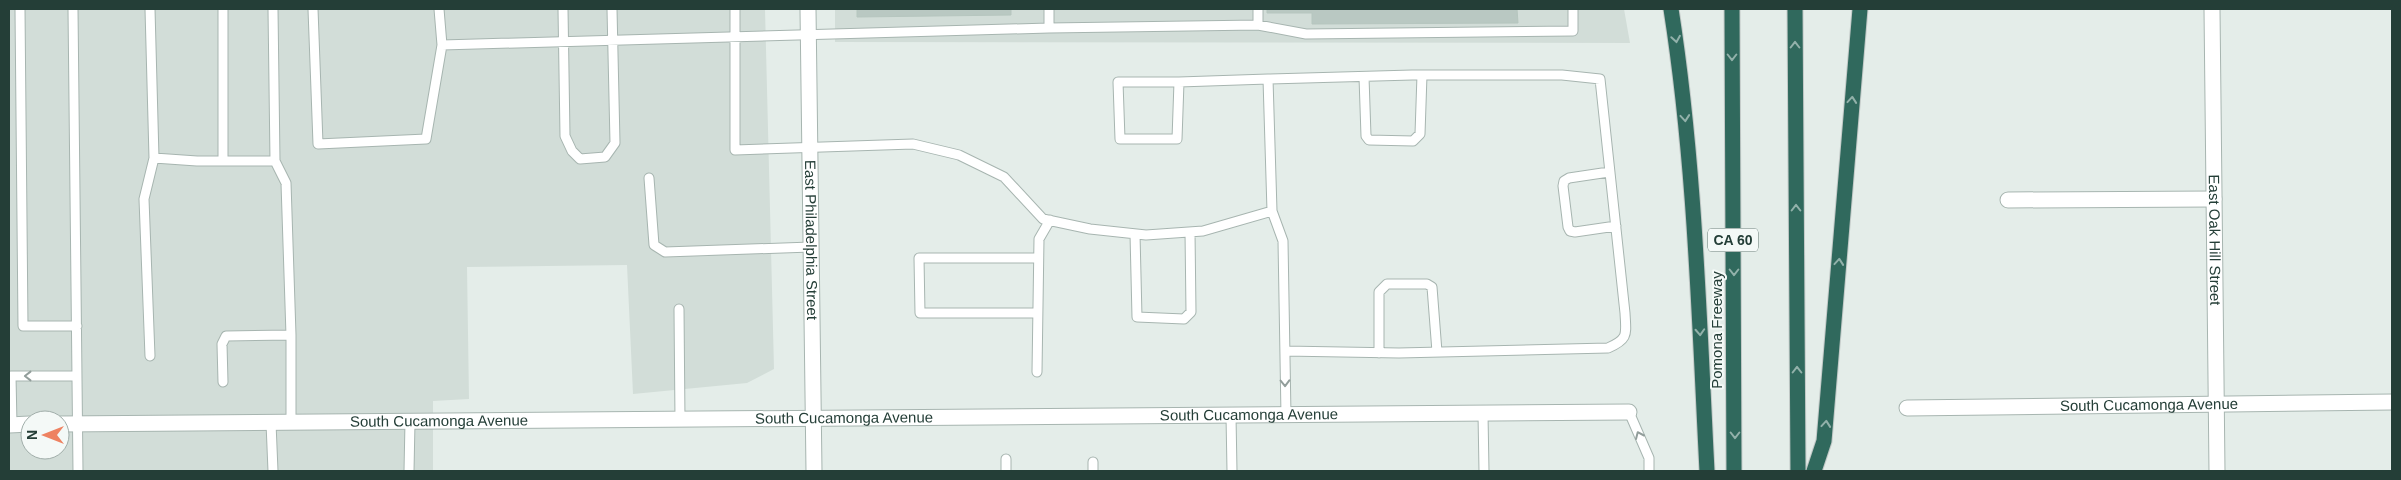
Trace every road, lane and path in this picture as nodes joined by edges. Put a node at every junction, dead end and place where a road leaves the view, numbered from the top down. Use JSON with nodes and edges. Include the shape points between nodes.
{"nodes":[{"id":1,"x":20,"y":9,"type":"edge"},
{"id":2,"x":73,"y":9,"type":"edge"},
{"id":3,"x":150,"y":9,"type":"edge"},
{"id":4,"x":223,"y":9,"type":"edge"},
{"id":5,"x":274,"y":9,"type":"edge"},
{"id":6,"x":313,"y":9,"type":"edge"},
{"id":7,"x":439,"y":9,"type":"edge"},
{"id":8,"x":563,"y":9,"type":"edge"},
{"id":9,"x":612,"y":9,"type":"edge"},
{"id":10,"x":735,"y":9,"type":"edge"},
{"id":11,"x":808,"y":9,"type":"edge"},
{"id":12,"x":1049,"y":9,"type":"edge"},
{"id":13,"x":1258,"y":9,"type":"edge"},
{"id":14,"x":1573,"y":9,"type":"edge"},
{"id":15,"x":1671,"y":9,"type":"edge"},
{"id":16,"x":1732,"y":9,"type":"edge"},
{"id":17,"x":1794,"y":9,"type":"edge"},
{"id":18,"x":1860,"y":9,"type":"edge"},
{"id":19,"x":2212,"y":9,"type":"edge"},
{"id":20,"x":1258,"y":25,"type":"junction"},
{"id":21,"x":1049,"y":28,"type":"junction"},
{"id":22,"x":809,"y":36,"type":"junction"},
{"id":23,"x":735,"y":38,"type":"junction"},
{"id":24,"x":612,"y":41,"type":"junction"},
{"id":25,"x":564,"y":42,"type":"junction"},
{"id":26,"x":442,"y":45,"type":"junction"},
{"id":27,"x":1422,"y":75,"type":"junction"},
{"id":28,"x":1364,"y":77,"type":"junction"},
{"id":29,"x":1268,"y":79,"type":"junction"},
{"id":30,"x":1179,"y":82,"type":"junction"},
{"id":31,"x":810,"y":147,"type":"junction"},
{"id":32,"x":154,"y":158,"type":"junction"},
{"id":33,"x":223,"y":161,"type":"junction"},
{"id":34,"x":274,"y":161,"type":"junction"},
{"id":35,"x":1609,"y":172,"type":"junction"},
{"id":36,"x":649,"y":178,"type":"dead end"},
{"id":37,"x":2214,"y":199,"type":"junction"},
{"id":38,"x":2008,"y":200,"type":"dead end"},
{"id":39,"x":1272,"y":211,"type":"junction"},
{"id":40,"x":1050,"y":220,"type":"junction"},
{"id":41,"x":1616,"y":226,"type":"junction"},
{"id":42,"x":1190,"y":232,"type":"junction"},
{"id":43,"x":1135,"y":234,"type":"junction"},
{"id":44,"x":811,"y":247,"type":"junction"},
{"id":45,"x":1038,"y":258,"type":"junction"},
{"id":46,"x":679,"y":309,"type":"dead end"},
{"id":47,"x":1037,"y":313,"type":"junction"},
{"id":48,"x":77,"y":326,"type":"junction"},
{"id":49,"x":291,"y":335,"type":"junction"},
{"id":50,"x":1285,"y":351,"type":"junction"},
{"id":51,"x":1437,"y":352,"type":"junction"},
{"id":52,"x":1379,"y":353,"type":"junction"},
{"id":53,"x":150,"y":356,"type":"dead end"},
{"id":54,"x":1037,"y":372,"type":"dead end"},
{"id":55,"x":77,"y":376,"type":"junction"},
{"id":56,"x":223,"y":382,"type":"dead end"},
{"id":57,"x":2392,"y":402,"type":"edge"},
{"id":58,"x":2216,"y":405,"type":"junction"},
{"id":59,"x":1907,"y":408,"type":"dead end"},
{"id":60,"x":1629,"y":412,"type":"joint"},
{"id":61,"x":1483,"y":414,"type":"junction"},
{"id":62,"x":1286,"y":415,"type":"junction"},
{"id":63,"x":1231,"y":416,"type":"junction"},
{"id":64,"x":814,"y":419,"type":"junction"},
{"id":65,"x":680,"y":420,"type":"junction"},
{"id":66,"x":291,"y":422,"type":"junction"},
{"id":67,"x":410,"y":422,"type":"junction"},
{"id":68,"x":272,"y":423,"type":"junction"},
{"id":69,"x":70,"y":424,"type":"edge"},
{"id":70,"x":78,"y":424,"type":"junction"},
{"id":71,"x":10,"y":425,"type":"edge"},
{"id":72,"x":1006,"y":459,"type":"dead end"},
{"id":73,"x":1093,"y":462,"type":"dead end"},
{"id":74,"x":78,"y":471,"type":"edge"},
{"id":75,"x":273,"y":471,"type":"edge"},
{"id":76,"x":409,"y":471,"type":"edge"},
{"id":77,"x":814,"y":471,"type":"edge"},
{"id":78,"x":1006,"y":471,"type":"edge"},
{"id":79,"x":1093,"y":471,"type":"edge"},
{"id":80,"x":1232,"y":471,"type":"edge"},
{"id":81,"x":1484,"y":471,"type":"edge"},
{"id":82,"x":1649,"y":471,"type":"edge"},
{"id":83,"x":1708,"y":471,"type":"edge"},
{"id":84,"x":1734,"y":471,"type":"edge"},
{"id":85,"x":1798,"y":471,"type":"edge"},
{"id":86,"x":1814,"y":471,"type":"edge"},
{"id":87,"x":2217,"y":471,"type":"edge"}],
"edges":[{"from":1,"to":48,"type":"lane","via":[[24,326]]},
{"from":2,"to":48,"type":"lane"},
{"from":3,"to":32,"type":"lane"},
{"from":4,"to":33,"type":"lane"},
{"from":5,"to":34,"type":"lane"},
{"from":6,"to":26,"type":"lane","via":[[318,144],[426,139]]},
{"from":7,"to":26,"type":"lane"},
{"from":8,"to":25,"type":"lane"},
{"from":9,"to":24,"type":"lane"},
{"from":10,"to":23,"type":"lane"},
{"from":11,"to":22,"type":"street","name":"East Philadelphia Street"},
{"from":12,"to":21,"type":"lane"},
{"from":13,"to":20,"type":"lane"},
{"from":14,"to":20,"type":"lane","via":[[1573,32],[1306,34]]},
{"from":15,"to":83,"type":"highway","one_way":true,"via":[[1688,150]]},
{"from":16,"to":84,"type":"highway","name":"Pomona Freeway","number":"CA 60","one_way":true},
{"from":85,"to":17,"type":"highway","one_way":true},
{"from":86,"to":18,"type":"highway","one_way":true,"via":[[1824,442]]},
{"from":19,"to":37,"type":"street","name":"East Oak Hill Street"},
{"from":20,"to":21,"type":"lane"},
{"from":21,"to":22,"type":"lane"},
{"from":22,"to":23,"type":"lane"},
{"from":22,"to":31,"type":"street","name":"East Philadelphia Street"},
{"from":23,"to":24,"type":"lane"},
{"from":23,"to":31,"type":"lane","via":[[735,150]]},
{"from":24,"to":25,"type":"lane"},
{"from":24,"to":25,"type":"lane","via":[[615,143],[606,156],[593,159],[580,159],[565,136]]},
{"from":25,"to":26,"type":"lane"},
{"from":27,"to":28,"type":"lane"},
{"from":27,"to":28,"type":"lane","via":[[1420,134],[1413,141],[1369,140],[1366,136]]},
{"from":27,"to":35,"type":"lane","via":[[1562,75],[1600,79]]},
{"from":28,"to":29,"type":"lane"},
{"from":29,"to":30,"type":"lane"},
{"from":29,"to":39,"type":"lane"},
{"from":30,"to":30,"type":"lane","via":[[1177,138],[1120,139],[1118,82]]},
{"from":31,"to":40,"type":"lane","via":[[912,144],[959,155],[1004,177],[1043,219]]},
{"from":31,"to":44,"type":"street","name":"East Philadelphia Street"},
{"from":32,"to":33,"type":"lane"},
{"from":32,"to":53,"type":"lane","via":[[144,199]]},
{"from":33,"to":34,"type":"lane"},
{"from":34,"to":49,"type":"lane","via":[[286,184]]},
{"from":35,"to":41,"type":"lane"},
{"from":35,"to":41,"type":"lane","via":[[1569,178],[1563,186],[1568,227],[1575,232]]},
{"from":36,"to":44,"type":"lane","via":[[654,245],[665,252]]},
{"from":37,"to":38,"type":"street"},
{"from":37,"to":58,"type":"street","name":"East Oak Hill Street"},
{"from":39,"to":42,"type":"lane"},
{"from":39,"to":50,"type":"lane","via":[[1283,241]]},
{"from":40,"to":43,"type":"lane"},
{"from":40,"to":45,"type":"lane","via":[[1039,239]]},
{"from":41,"to":51,"type":"lane","via":[[1625,313],[1626,333],[1622,342],[1608,348]]},
{"from":42,"to":43,"type":"lane"},
{"from":42,"to":43,"type":"lane","via":[[1191,312],[1184,319],[1137,317]]},
{"from":44,"to":64,"type":"street","name":"East Philadelphia Street"},
{"from":45,"to":47,"type":"lane"},
{"from":45,"to":47,"type":"lane","via":[[920,258],[920,313]]},
{"from":46,"to":65,"type":"lane"},
{"from":47,"to":54,"type":"lane"},
{"from":48,"to":55,"type":"lane"},
{"from":49,"to":56,"type":"lane","via":[[226,336],[222,344]]},
{"from":49,"to":66,"type":"lane"},
{"from":50,"to":52,"type":"lane"},
{"from":50,"to":62,"type":"lane","one_way":true},
{"from":51,"to":52,"type":"lane"},
{"from":51,"to":52,"type":"lane","via":[[1432,287],[1428,284],[1387,284],[1379,292]]},
{"from":55,"to":70,"type":"lane"},
{"from":55,"to":71,"type":"lane","one_way":true,"via":[[11,376]]},
{"from":57,"to":58,"type":"street","name":"South Cucamonga Avenue"},
{"from":58,"to":59,"type":"street","name":"South Cucamonga Avenue"},
{"from":58,"to":87,"type":"street","name":"East Oak Hill Street"},
{"from":60,"to":61,"type":"street","name":"South Cucamonga Avenue"},
{"from":82,"to":60,"type":"lane","one_way":true,"via":[[1649,458]]},
{"from":61,"to":62,"type":"street","name":"South Cucamonga Avenue"},
{"from":61,"to":81,"type":"lane"},
{"from":62,"to":63,"type":"street","name":"South Cucamonga Avenue"},
{"from":63,"to":64,"type":"street","name":"South Cucamonga Avenue"},
{"from":63,"to":80,"type":"lane"},
{"from":64,"to":65,"type":"street","name":"South Cucamonga Avenue"},
{"from":64,"to":77,"type":"street","name":"East Philadelphia Street"},
{"from":65,"to":67,"type":"street","name":"South Cucamonga Avenue"},
{"from":66,"to":67,"type":"street","name":"South Cucamonga Avenue"},
{"from":66,"to":68,"type":"street","name":"South Cucamonga Avenue"},
{"from":67,"to":76,"type":"lane"},
{"from":68,"to":70,"type":"street","name":"South Cucamonga Avenue"},
{"from":68,"to":75,"type":"lane"},
{"from":69,"to":70,"type":"street","name":"South Cucamonga Avenue"},
{"from":70,"to":74,"type":"lane"},
{"from":72,"to":78,"type":"lane"},
{"from":73,"to":79,"type":"lane"}]}
